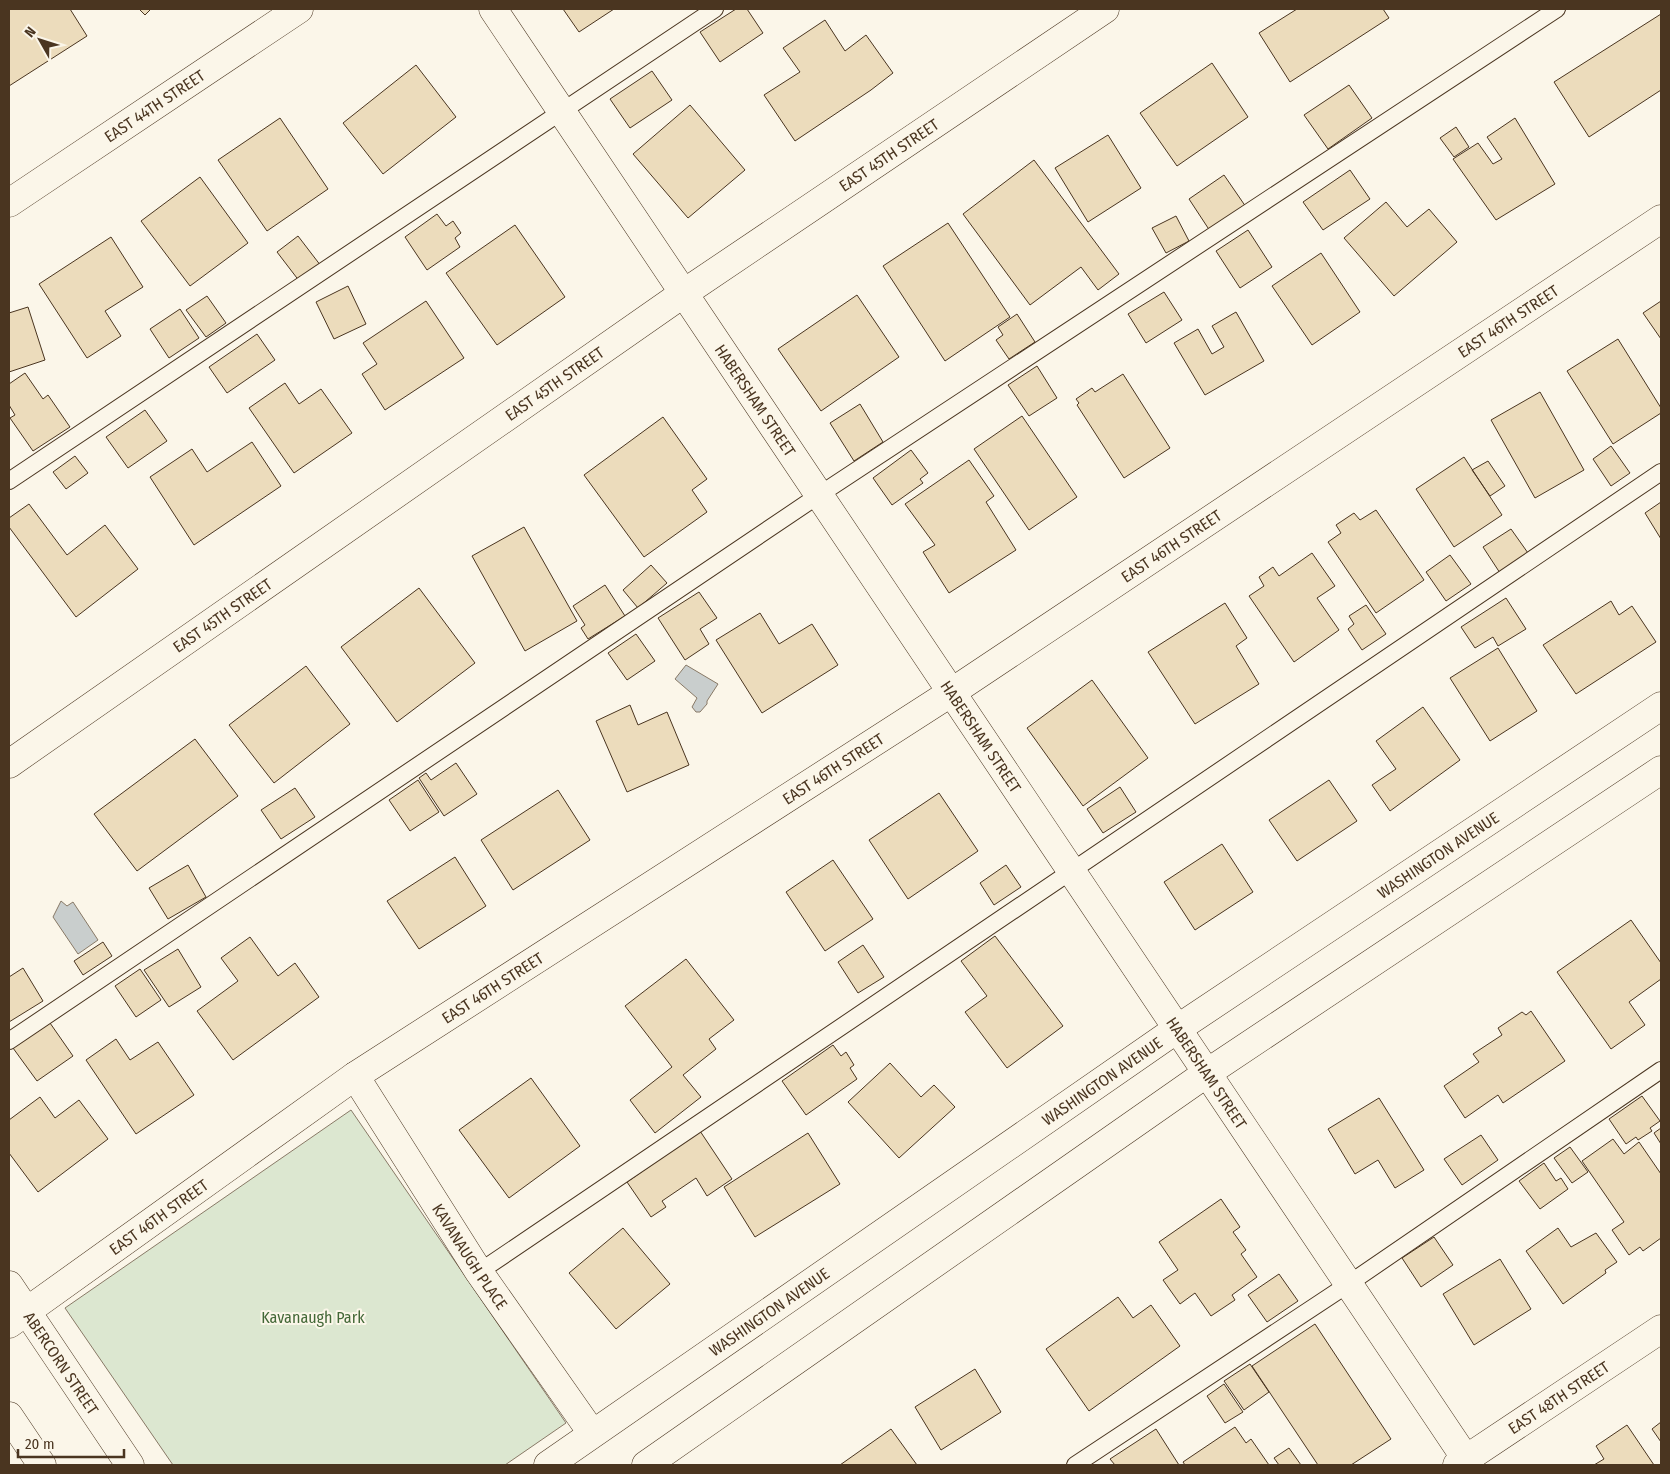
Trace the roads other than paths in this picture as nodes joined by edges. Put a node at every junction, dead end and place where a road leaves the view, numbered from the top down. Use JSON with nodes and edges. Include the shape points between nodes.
{"nodes":[{"id":1,"x":299,"y":9,"type":"edge"},
{"id":2,"x":493,"y":9,"type":"edge"},
{"id":3,"x":715,"y":9,"type":"edge"},
{"id":4,"x":1106,"y":9,"type":"edge"},
{"id":5,"x":1557,"y":9,"type":"edge"},
{"id":6,"x":562,"y":111,"type":"junction"},
{"id":7,"x":9,"y":203,"type":"edge"},
{"id":8,"x":1661,"y":219,"type":"edge"},
{"id":9,"x":684,"y":292,"type":"junction"},
{"id":10,"x":1661,"y":472,"type":"edge"},
{"id":11,"x":9,"y":482,"type":"edge"},
{"id":12,"x":819,"y":495,"type":"junction"},
{"id":13,"x":952,"y":692,"type":"junction"},
{"id":14,"x":1661,"y":706,"type":"edge"},
{"id":15,"x":9,"y":764,"type":"edge"},
{"id":16,"x":1661,"y":770,"type":"edge"},
{"id":17,"x":1071,"y":871,"type":"junction"},
{"id":18,"x":1176,"y":1029,"type":"junction"},
{"id":19,"x":9,"y":1042,"type":"edge"},
{"id":20,"x":1661,"y":1070,"type":"edge"},
{"id":21,"x":1207,"y":1073,"type":"junction"},
{"id":22,"x":355,"y":1076,"type":"junction"},
{"id":23,"x":479,"y":1272,"type":"junction"},
{"id":24,"x":1347,"y":1282,"type":"junction"},
{"id":25,"x":9,"y":1285,"type":"edge"},
{"id":26,"x":18,"y":1318,"type":"edge"},
{"id":27,"x":1661,"y":1329,"type":"edge"},
{"id":28,"x":9,"y":1416,"type":"edge"},
{"id":29,"x":592,"y":1433,"type":"junction"},
{"id":30,"x":1464,"y":1463,"type":"edge"},
{"id":31,"x":42,"y":1465,"type":"edge"},
{"id":32,"x":130,"y":1465,"type":"edge"},
{"id":33,"x":548,"y":1465,"type":"edge"},
{"id":34,"x":646,"y":1465,"type":"edge"},
{"id":35,"x":1075,"y":1465,"type":"edge"}],
"edges":[{"from":1,"to":7,"type":"street","name":"EAST 44TH STREET"},
{"from":2,"to":6,"type":"street","name":"HABERSHAM STREET"},
{"from":3,"to":6,"type":"lane"},
{"from":4,"to":9,"type":"street","name":"EAST 45TH STREET"},
{"from":5,"to":12,"type":"lane"},
{"from":6,"to":9,"type":"street","name":"HABERSHAM STREET"},
{"from":6,"to":11,"type":"lane"},
{"from":8,"to":13,"type":"street","name":"EAST 46TH STREET"},
{"from":9,"to":12,"type":"street","name":"HABERSHAM STREET"},
{"from":9,"to":15,"type":"street","name":"EAST 45TH STREET"},
{"from":10,"to":17,"type":"lane"},
{"from":12,"to":13,"type":"street","name":"HABERSHAM STREET"},
{"from":12,"to":19,"type":"lane"},
{"from":13,"to":17,"type":"street","name":"HABERSHAM STREET"},
{"from":13,"to":22,"type":"street","name":"EAST 46TH STREET"},
{"from":14,"to":18,"type":"street","name":"WASHINGTON AVENUE"},
{"from":16,"to":21,"type":"street"},
{"from":17,"to":18,"type":"street","name":"HABERSHAM STREET"},
{"from":17,"to":23,"type":"lane"},
{"from":18,"to":21,"type":"street","name":"HABERSHAM STREET"},
{"from":18,"to":29,"type":"street","name":"WASHINGTON AVENUE"},
{"from":20,"to":24,"type":"lane"},
{"from":21,"to":24,"type":"street","name":"HABERSHAM STREET"},
{"from":21,"to":34,"type":"street"},
{"from":22,"to":23,"type":"street","name":"KAVANAUGH PLACE"},
{"from":22,"to":26,"type":"street","name":"EAST 46TH STREET"},
{"from":23,"to":29,"type":"street","name":"KAVANAUGH PLACE"},
{"from":24,"to":30,"type":"street","name":"HABERSHAM STREET"},
{"from":24,"to":35,"type":"lane"},
{"from":25,"to":26,"type":"street","name":"ABERCORN STREET"},
{"from":26,"to":32,"type":"street","name":"ABERCORN STREET"},
{"from":27,"to":30,"type":"street","name":"EAST 48TH STREET"},
{"from":28,"to":31,"type":"street"},
{"from":29,"to":33,"type":"street","name":"WASHINGTON AVENUE"}]}
